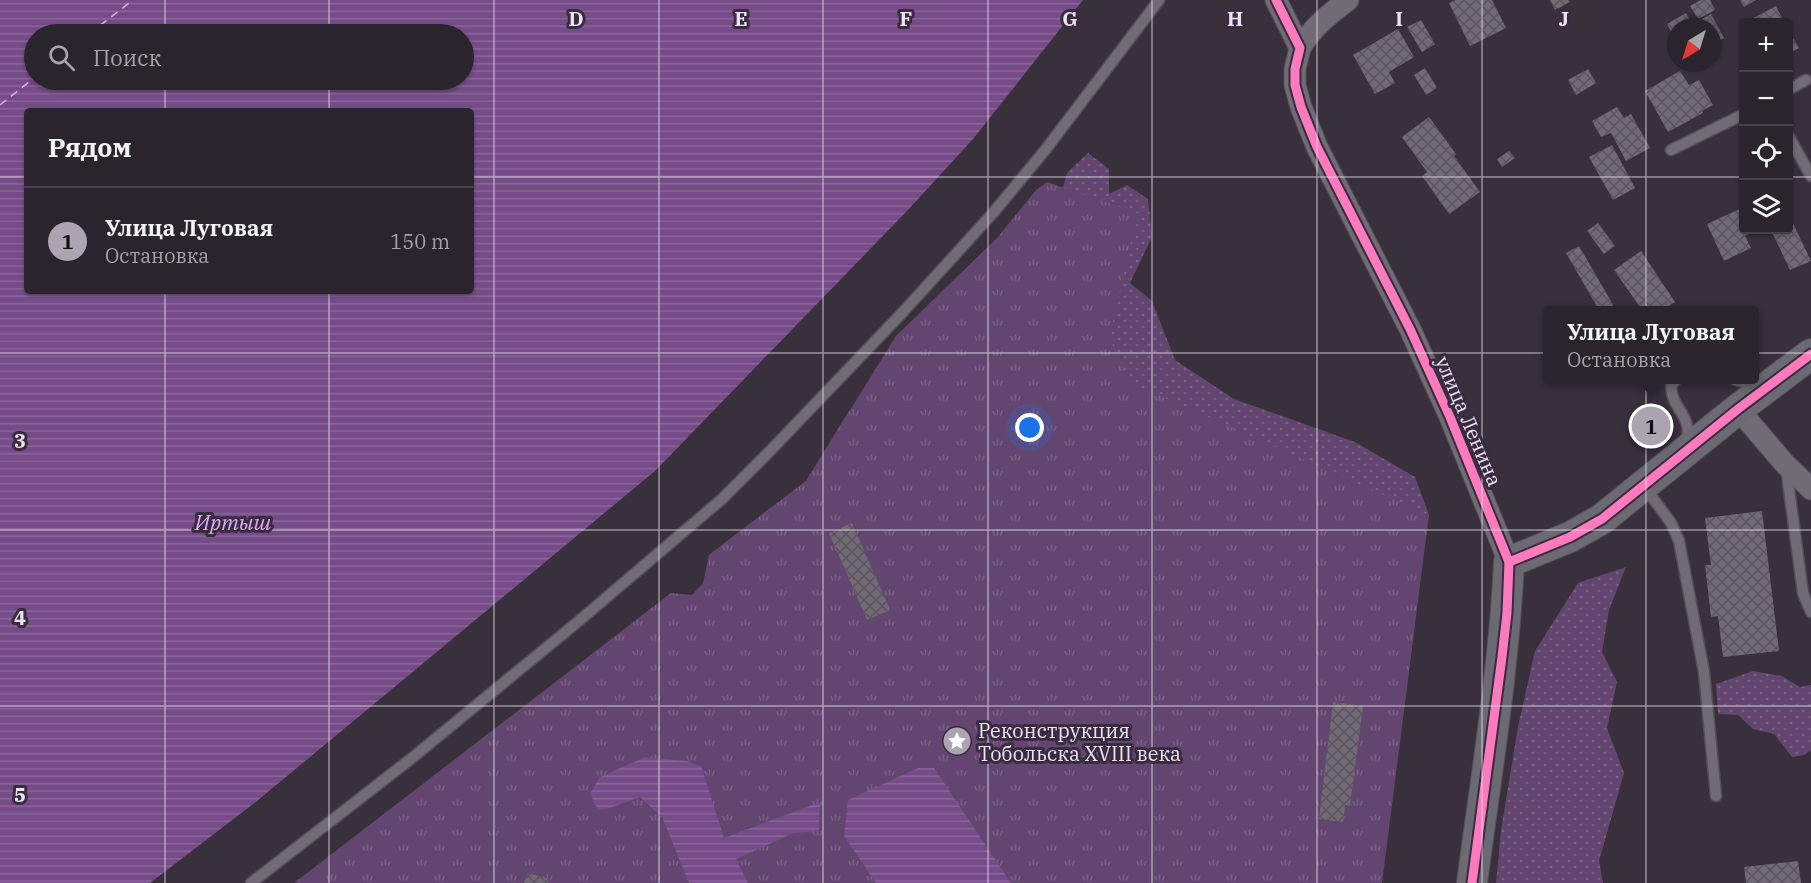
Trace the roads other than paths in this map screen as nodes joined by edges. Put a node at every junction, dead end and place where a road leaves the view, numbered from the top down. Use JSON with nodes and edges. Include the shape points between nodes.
{"nodes":[{"id":1,"x":1160,"y":0,"type":"edge"},
{"id":2,"x":1276,"y":0,"type":"edge"},
{"id":3,"x":1348,"y":0,"type":"edge"},
{"id":4,"x":1300,"y":48,"type":"junction"},
{"id":5,"x":1806,"y":80,"type":"dead end"},
{"id":6,"x":1793,"y":87,"type":"edge"},
{"id":7,"x":1739,"y":116,"type":"edge"},
{"id":8,"x":1793,"y":144,"type":"edge"},
{"id":9,"x":1671,"y":150,"type":"dead end"},
{"id":10,"x":1811,"y":176,"type":"edge"},
{"id":11,"x":1811,"y":354,"type":"edge"},
{"id":12,"x":1673,"y":384,"type":"edge"},
{"id":13,"x":1759,"y":384,"type":"edge"},
{"id":14,"x":1771,"y":384,"type":"junction"},
{"id":15,"x":1738,"y":409,"type":"junction"},
{"id":16,"x":1685,"y":452,"type":"junction"},
{"id":17,"x":1785,"y":464,"type":"junction"},
{"id":18,"x":1644,"y":486,"type":"junction"},
{"id":19,"x":1811,"y":489,"type":"edge"},
{"id":20,"x":1509,"y":562,"type":"junction"},
{"id":21,"x":1811,"y":612,"type":"edge"},
{"id":22,"x":1716,"y":796,"type":"dead end"},
{"id":23,"x":251,"y":883,"type":"edge"},
{"id":24,"x":1472,"y":883,"type":"edge"}],
"edges":[{"from":1,"to":23,"type":"lane","via":[[993,213],[722,499],[430,744]]},
{"from":2,"to":4,"type":"street"},
{"from":3,"to":4,"type":"street","via":[[1319,23]]},
{"from":4,"to":20,"type":"street","name":"улица Ленина","via":[[1294,69],[1295,86],[1317,147],[1414,339]]},
{"from":5,"to":6,"type":"lane"},
{"from":7,"to":9,"type":"lane"},
{"from":8,"to":10,"type":"lane"},
{"from":11,"to":14,"type":"street"},
{"from":12,"to":16,"type":"lane","via":[[1672,398],[1688,428]]},
{"from":13,"to":14,"type":"lane"},
{"from":14,"to":15,"type":"street"},
{"from":15,"to":16,"type":"street"},
{"from":15,"to":17,"type":"street"},
{"from":16,"to":18,"type":"street"},
{"from":17,"to":19,"type":"street"},
{"from":17,"to":21,"type":"lane","via":[[1803,593]]},
{"from":18,"to":20,"type":"street","via":[[1602,519]]},
{"from":18,"to":22,"type":"lane","via":[[1679,541],[1704,672]]},
{"from":20,"to":24,"type":"street","name":"улица Ленина","via":[[1502,657]]}]}
